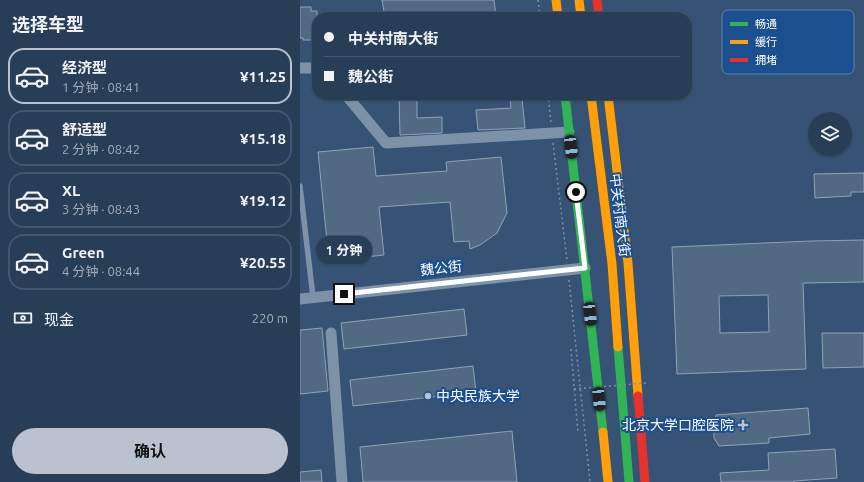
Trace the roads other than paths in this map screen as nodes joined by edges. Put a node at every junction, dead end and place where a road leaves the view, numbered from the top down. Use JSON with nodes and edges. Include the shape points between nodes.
{"nodes":[{"id":1,"x":556,"y":0,"type":"edge"},
{"id":2,"x":579,"y":0,"type":"edge"},
{"id":3,"x":597,"y":0,"type":"edge"},
{"id":4,"x":557,"y":12,"type":"edge"},
{"id":5,"x":580,"y":12,"type":"edge"},
{"id":6,"x":598,"y":12,"type":"edge"},
{"id":7,"x":300,"y":68,"type":"edge"},
{"id":8,"x":312,"y":68,"type":"edge"},
{"id":9,"x":350,"y":100,"type":"edge"},
{"id":10,"x":566,"y":100,"type":"edge"},
{"id":11,"x":592,"y":100,"type":"edge"},
{"id":12,"x":609,"y":100,"type":"edge"},
{"id":13,"x":569,"y":132,"type":"junction"},
{"id":14,"x":300,"y":186,"type":"edge"},
{"id":15,"x":585,"y":268,"type":"junction"},
{"id":16,"x":313,"y":297,"type":"junction"},
{"id":17,"x":300,"y":299,"type":"edge"},
{"id":18,"x":331,"y":333,"type":"dead end"},
{"id":19,"x":342,"y":482,"type":"edge"},
{"id":20,"x":608,"y":482,"type":"edge"},
{"id":21,"x":629,"y":482,"type":"edge"},
{"id":22,"x":645,"y":482,"type":"edge"}],
"edges":[{"from":1,"to":4,"type":"main road"},
{"from":2,"to":5,"type":"main road"},
{"from":3,"to":6,"type":"main road"},
{"from":7,"to":8,"type":"street"},
{"from":9,"to":13,"type":"street","via":[[386,143]]},
{"from":10,"to":13,"type":"main road"},
{"from":11,"to":21,"type":"main road","name":"中关村南大街","via":[[612,264]]},
{"from":12,"to":22,"type":"main road","name":"中关村南大街","via":[[628,263]]},
{"from":13,"to":15,"type":"main road"},
{"from":14,"to":16,"type":"lane"},
{"from":15,"to":16,"type":"street","name":"魏公街"},
{"from":15,"to":20,"type":"main road"},
{"from":16,"to":17,"type":"street","name":"魏公街"},
{"from":18,"to":19,"type":"street"}]}
